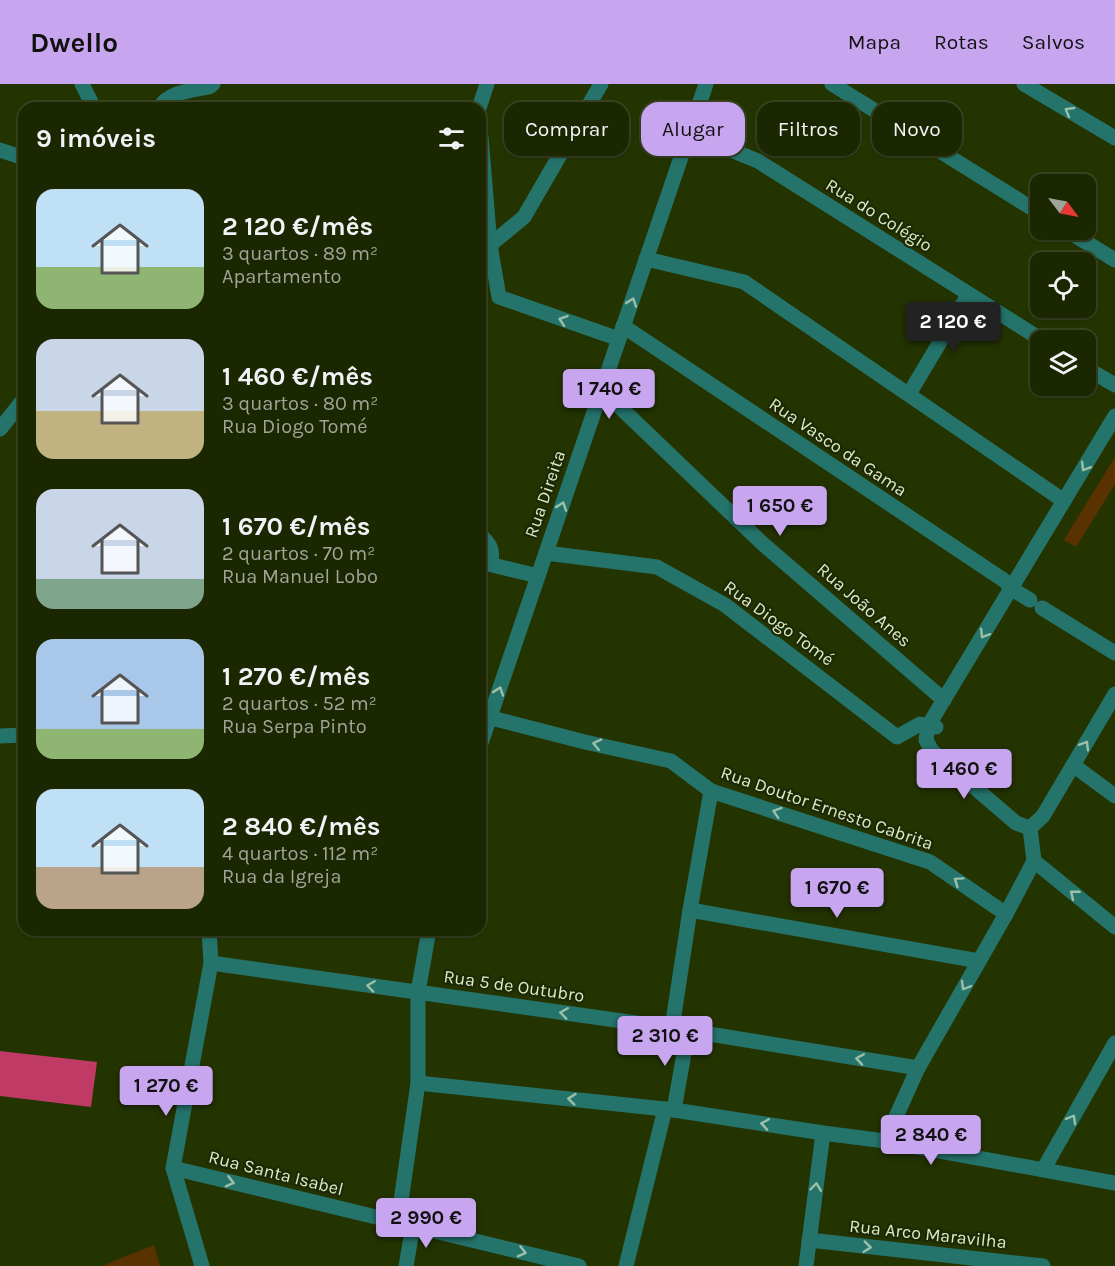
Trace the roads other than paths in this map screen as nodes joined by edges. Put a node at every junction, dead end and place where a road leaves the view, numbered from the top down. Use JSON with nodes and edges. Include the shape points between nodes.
{"nodes":[{"id":1,"x":82,"y":84,"type":"edge"},
{"id":2,"x":213,"y":84,"type":"edge"},
{"id":3,"x":601,"y":84,"type":"edge"},
{"id":4,"x":706,"y":84,"type":"edge"},
{"id":5,"x":832,"y":84,"type":"edge"},
{"id":6,"x":1024,"y":84,"type":"edge"},
{"id":7,"x":486,"y":85,"type":"edge"},
{"id":8,"x":91,"y":102,"type":"edge"},
{"id":9,"x":164,"y":102,"type":"edge"},
{"id":10,"x":481,"y":102,"type":"edge"},
{"id":11,"x":700,"y":102,"type":"edge"},
{"id":12,"x":1115,"y":138,"type":"edge"},
{"id":13,"x":0,"y":150,"type":"edge"},
{"id":14,"x":18,"y":156,"type":"edge"},
{"id":15,"x":681,"y":156,"type":"edge"},
{"id":16,"x":744,"y":156,"type":"edge"},
{"id":17,"x":1030,"y":207,"type":"edge"},
{"id":18,"x":1082,"y":240,"type":"edge"},
{"id":19,"x":486,"y":249,"type":"edge"},
{"id":20,"x":486,"y":253,"type":"edge"},
{"id":21,"x":646,"y":259,"type":"junction"},
{"id":22,"x":1115,"y":260,"type":"edge"},
{"id":23,"x":968,"y":295,"type":"junction"},
{"id":24,"x":621,"y":333,"type":"junction"},
{"id":25,"x":1030,"y":333,"type":"edge"},
{"id":26,"x":1096,"y":374,"type":"edge"},
{"id":27,"x":1115,"y":386,"type":"edge"},
{"id":28,"x":602,"y":390,"type":"junction"},
{"id":29,"x":909,"y":394,"type":"junction"},
{"id":30,"x":18,"y":406,"type":"edge"},
{"id":31,"x":1115,"y":416,"type":"edge"},
{"id":32,"x":0,"y":429,"type":"edge"},
{"id":33,"x":1064,"y":501,"type":"junction"},
{"id":34,"x":486,"y":540,"type":"edge"},
{"id":35,"x":546,"y":553,"type":"junction"},
{"id":36,"x":486,"y":562,"type":"edge"},
{"id":37,"x":486,"y":563,"type":"edge"},
{"id":38,"x":538,"y":576,"type":"junction"},
{"id":39,"x":1012,"y":589,"type":"junction"},
{"id":40,"x":1115,"y":653,"type":"edge"},
{"id":41,"x":1115,"y":694,"type":"edge"},
{"id":42,"x":944,"y":700,"type":"junction"},
{"id":43,"x":486,"y":713,"type":"edge"},
{"id":44,"x":486,"y":716,"type":"edge"},
{"id":45,"x":931,"y":731,"type":"junction"},
{"id":46,"x":18,"y":735,"type":"edge"},
{"id":47,"x":0,"y":736,"type":"edge"},
{"id":48,"x":1073,"y":765,"type":"junction"},
{"id":49,"x":711,"y":791,"type":"junction"},
{"id":50,"x":1115,"y":796,"type":"edge"},
{"id":51,"x":1030,"y":828,"type":"junction"},
{"id":52,"x":1034,"y":861,"type":"junction"},
{"id":53,"x":690,"y":910,"type":"junction"},
{"id":54,"x":1006,"y":914,"type":"junction"},
{"id":55,"x":1115,"y":927,"type":"edge"},
{"id":56,"x":209,"y":936,"type":"edge"},
{"id":57,"x":428,"y":936,"type":"edge"},
{"id":58,"x":979,"y":961,"type":"junction"},
{"id":59,"x":211,"y":963,"type":"junction"},
{"id":60,"x":418,"y":992,"type":"junction"},
{"id":61,"x":672,"y":1028,"type":"junction"},
{"id":62,"x":688,"y":1030,"type":"junction"},
{"id":63,"x":1115,"y":1043,"type":"edge"},
{"id":64,"x":918,"y":1068,"type":"junction"},
{"id":65,"x":418,"y":1083,"type":"junction"},
{"id":66,"x":669,"y":1110,"type":"junction"},
{"id":67,"x":823,"y":1133,"type":"junction"},
{"id":68,"x":885,"y":1141,"type":"junction"},
{"id":69,"x":173,"y":1168,"type":"junction"},
{"id":70,"x":1043,"y":1170,"type":"junction"},
{"id":71,"x":1115,"y":1183,"type":"edge"},
{"id":72,"x":398,"y":1222,"type":"junction"},
{"id":73,"x":413,"y":1226,"type":"junction"},
{"id":74,"x":809,"y":1240,"type":"junction"},
{"id":75,"x":202,"y":1266,"type":"edge"},
{"id":76,"x":406,"y":1266,"type":"edge"},
{"id":77,"x":579,"y":1266,"type":"edge"},
{"id":78,"x":626,"y":1266,"type":"edge"},
{"id":79,"x":806,"y":1266,"type":"edge"},
{"id":80,"x":1043,"y":1266,"type":"edge"}],
"edges":[{"from":1,"to":8,"type":"street"},
{"from":2,"to":9,"type":"street","via":[[177,93]]},
{"from":3,"to":19,"type":"street","via":[[524,217]]},
{"from":4,"to":11,"type":"street","name":"Rua Direita"},
{"from":5,"to":17,"type":"street"},
{"from":12,"to":6,"type":"street","one_way":true},
{"from":7,"to":10,"type":"street"},
{"from":13,"to":14,"type":"street"},
{"from":15,"to":21,"type":"street","name":"Rua Direita"},
{"from":16,"to":23,"type":"street","name":"Rua do Colégio"},
{"from":18,"to":22,"type":"street"},
{"from":24,"to":20,"type":"street","name":"Rua Vasco da Gama","one_way":true,"via":[[499,297]]},
{"from":24,"to":21,"type":"street","name":"Rua Direita","one_way":true},
{"from":21,"to":29,"type":"street","via":[[744,282]]},
{"from":23,"to":25,"type":"street","name":"Rua do Colégio"},
{"from":23,"to":29,"type":"street"},
{"from":24,"to":28,"type":"street","name":"Rua Direita"},
{"from":24,"to":39,"type":"street","name":"Rua Vasco da Gama"},
{"from":26,"to":27,"type":"street"},
{"from":35,"to":28,"type":"street","name":"Rua Direita","one_way":true},
{"from":28,"to":42,"type":"street","name":"Rua João Anes","via":[[763,544]]},
{"from":29,"to":33,"type":"street"},
{"from":30,"to":32,"type":"street"},
{"from":31,"to":33,"type":"street","one_way":true},
{"from":33,"to":39,"type":"street"},
{"from":34,"to":36,"type":"street","via":[[492,555]]},
{"from":35,"to":38,"type":"street","name":"Rua Direita"},
{"from":35,"to":45,"type":"street","name":"Rua Diogo Tomé","via":[[657,567],[724,605],[897,737],[920,724]]},
{"from":37,"to":38,"type":"street"},
{"from":43,"to":38,"type":"street","name":"Rua Direita","one_way":true},
{"from":39,"to":40,"type":"street","name":"Rua Vasco da Gama"},
{"from":39,"to":42,"type":"street","one_way":true},
{"from":48,"to":41,"type":"street","one_way":true},
{"from":42,"to":45,"type":"street"},
{"from":49,"to":44,"type":"street","name":"Rua Doutor Ernesto Cabrita","one_way":true,"via":[[671,761]]},
{"from":45,"to":51,"type":"street","via":[[932,751],[1016,823]]},
{"from":46,"to":47,"type":"street"},
{"from":48,"to":50,"type":"street"},
{"from":48,"to":51,"type":"street","via":[[1043,816]]},
{"from":49,"to":53,"type":"street"},
{"from":54,"to":49,"type":"street","name":"Rua Doutor Ernesto Cabrita","one_way":true,"via":[[930,862]]},
{"from":51,"to":52,"type":"street"},
{"from":52,"to":54,"type":"street"},
{"from":55,"to":52,"type":"street","one_way":true},
{"from":53,"to":58,"type":"street"},
{"from":53,"to":61,"type":"street"},
{"from":54,"to":58,"type":"street"},
{"from":56,"to":59,"type":"street"},
{"from":57,"to":60,"type":"street"},
{"from":58,"to":64,"type":"street","one_way":true},
{"from":60,"to":59,"type":"street","name":"Rua 5 de Outubro","one_way":true},
{"from":59,"to":69,"type":"street"},
{"from":61,"to":60,"type":"street","name":"Rua 5 de Outubro","one_way":true},
{"from":60,"to":65,"type":"street"},
{"from":61,"to":62,"type":"street","name":"Rua 5 de Outubro"},
{"from":64,"to":62,"type":"street","name":"Rua 5 de Outubro","one_way":true},
{"from":62,"to":66,"type":"street"},
{"from":70,"to":63,"type":"street","one_way":true},
{"from":64,"to":68,"type":"street"},
{"from":66,"to":65,"type":"street","one_way":true},
{"from":65,"to":72,"type":"street"},
{"from":67,"to":66,"type":"street","one_way":true},
{"from":66,"to":78,"type":"street"},
{"from":67,"to":68,"type":"street"},
{"from":74,"to":67,"type":"street","one_way":true},
{"from":68,"to":70,"type":"street"},
{"from":69,"to":72,"type":"street","name":"Rua Santa Isabel","one_way":true},
{"from":69,"to":75,"type":"street"},
{"from":70,"to":71,"type":"street"},
{"from":72,"to":73,"type":"street","name":"Rua Santa Isabel"},
{"from":73,"to":76,"type":"street"},
{"from":73,"to":77,"type":"street","name":"Rua Santa Isabel","one_way":true},
{"from":74,"to":79,"type":"street"},
{"from":74,"to":80,"type":"street","name":"Rua Arco Maravilha","one_way":true}]}
